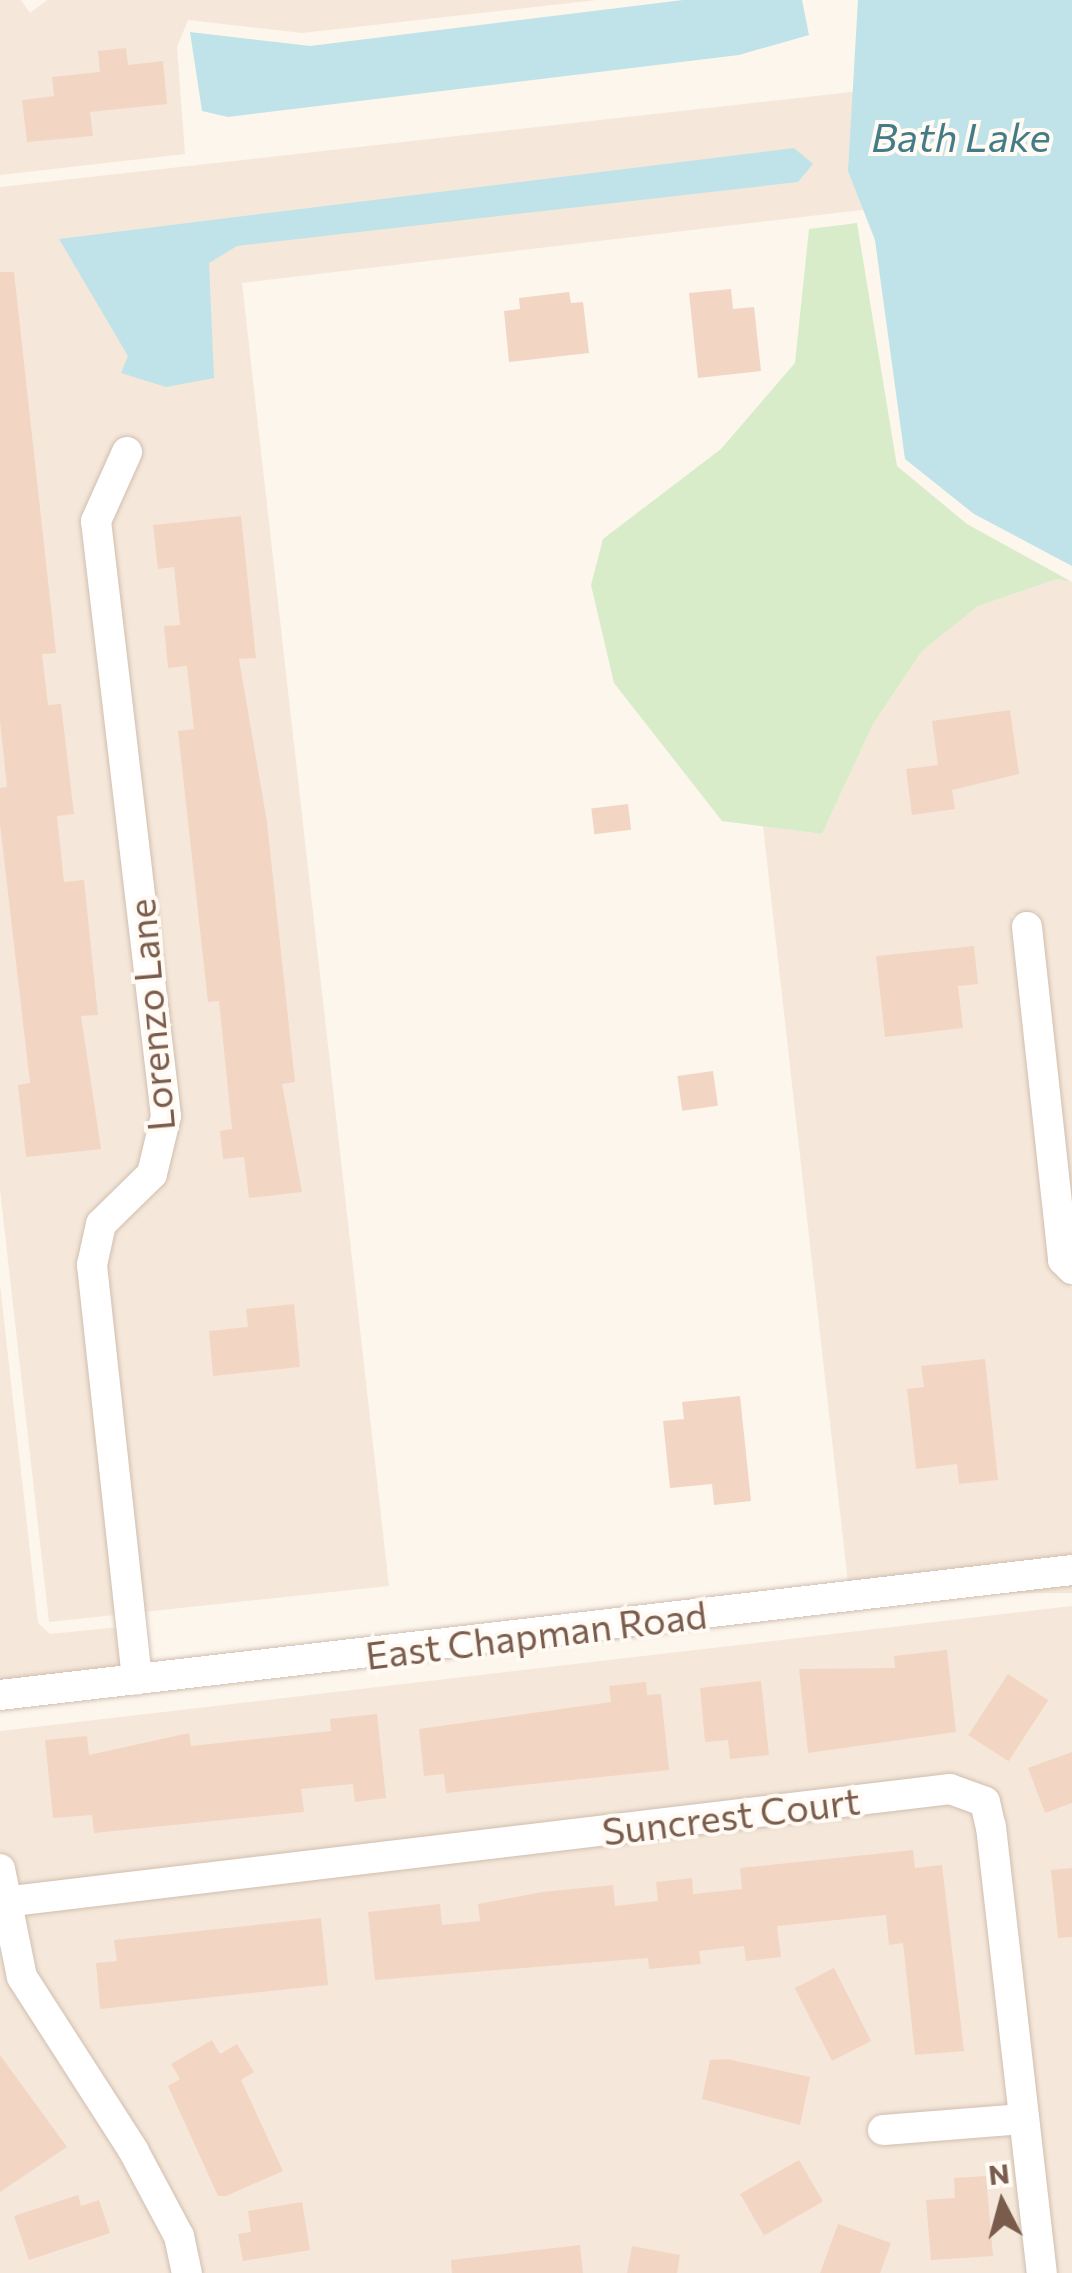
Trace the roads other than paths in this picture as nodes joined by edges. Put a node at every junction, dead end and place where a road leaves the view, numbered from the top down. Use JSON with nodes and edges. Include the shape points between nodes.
{"nodes":[{"id":1,"x":127,"y":452,"type":"dead end"},
{"id":2,"x":1027,"y":927,"type":"dead end"},
{"id":3,"x":1072,"y":1269,"type":"edge"},
{"id":4,"x":1072,"y":1570,"type":"edge"},
{"id":5,"x":138,"y":1680,"type":"junction"},
{"id":6,"x":0,"y":1696,"type":"edge"},
{"id":7,"x":0,"y":1869,"type":"edge"},
{"id":8,"x":4,"y":1902,"type":"junction"},
{"id":9,"x":1024,"y":2119,"type":"junction"},
{"id":10,"x":883,"y":2130,"type":"dead end"},
{"id":11,"x":186,"y":2273,"type":"edge"},
{"id":12,"x":1042,"y":2273,"type":"edge"}],
"edges":[{"from":1,"to":5,"type":"street","name":"Lorenzo Lane","via":[[96,521],[166,1116],[152,1174],[101,1224],[92,1265]]},
{"from":2,"to":3,"type":"street","via":[[1064,1260]]},
{"from":4,"to":5,"type":"street","name":"East Chapman Road"},
{"from":5,"to":6,"type":"street","name":"East Chapman Road"},
{"from":7,"to":8,"type":"street"},
{"from":8,"to":9,"type":"street","name":"Suncrest Court","via":[[950,1789],[985,1802],[991,1827]]},
{"from":8,"to":11,"type":"street","via":[[22,1977],[133,2150],[178,2236]]},
{"from":9,"to":10,"type":"street"},
{"from":9,"to":12,"type":"street","name":"Suncrest Court"}]}
